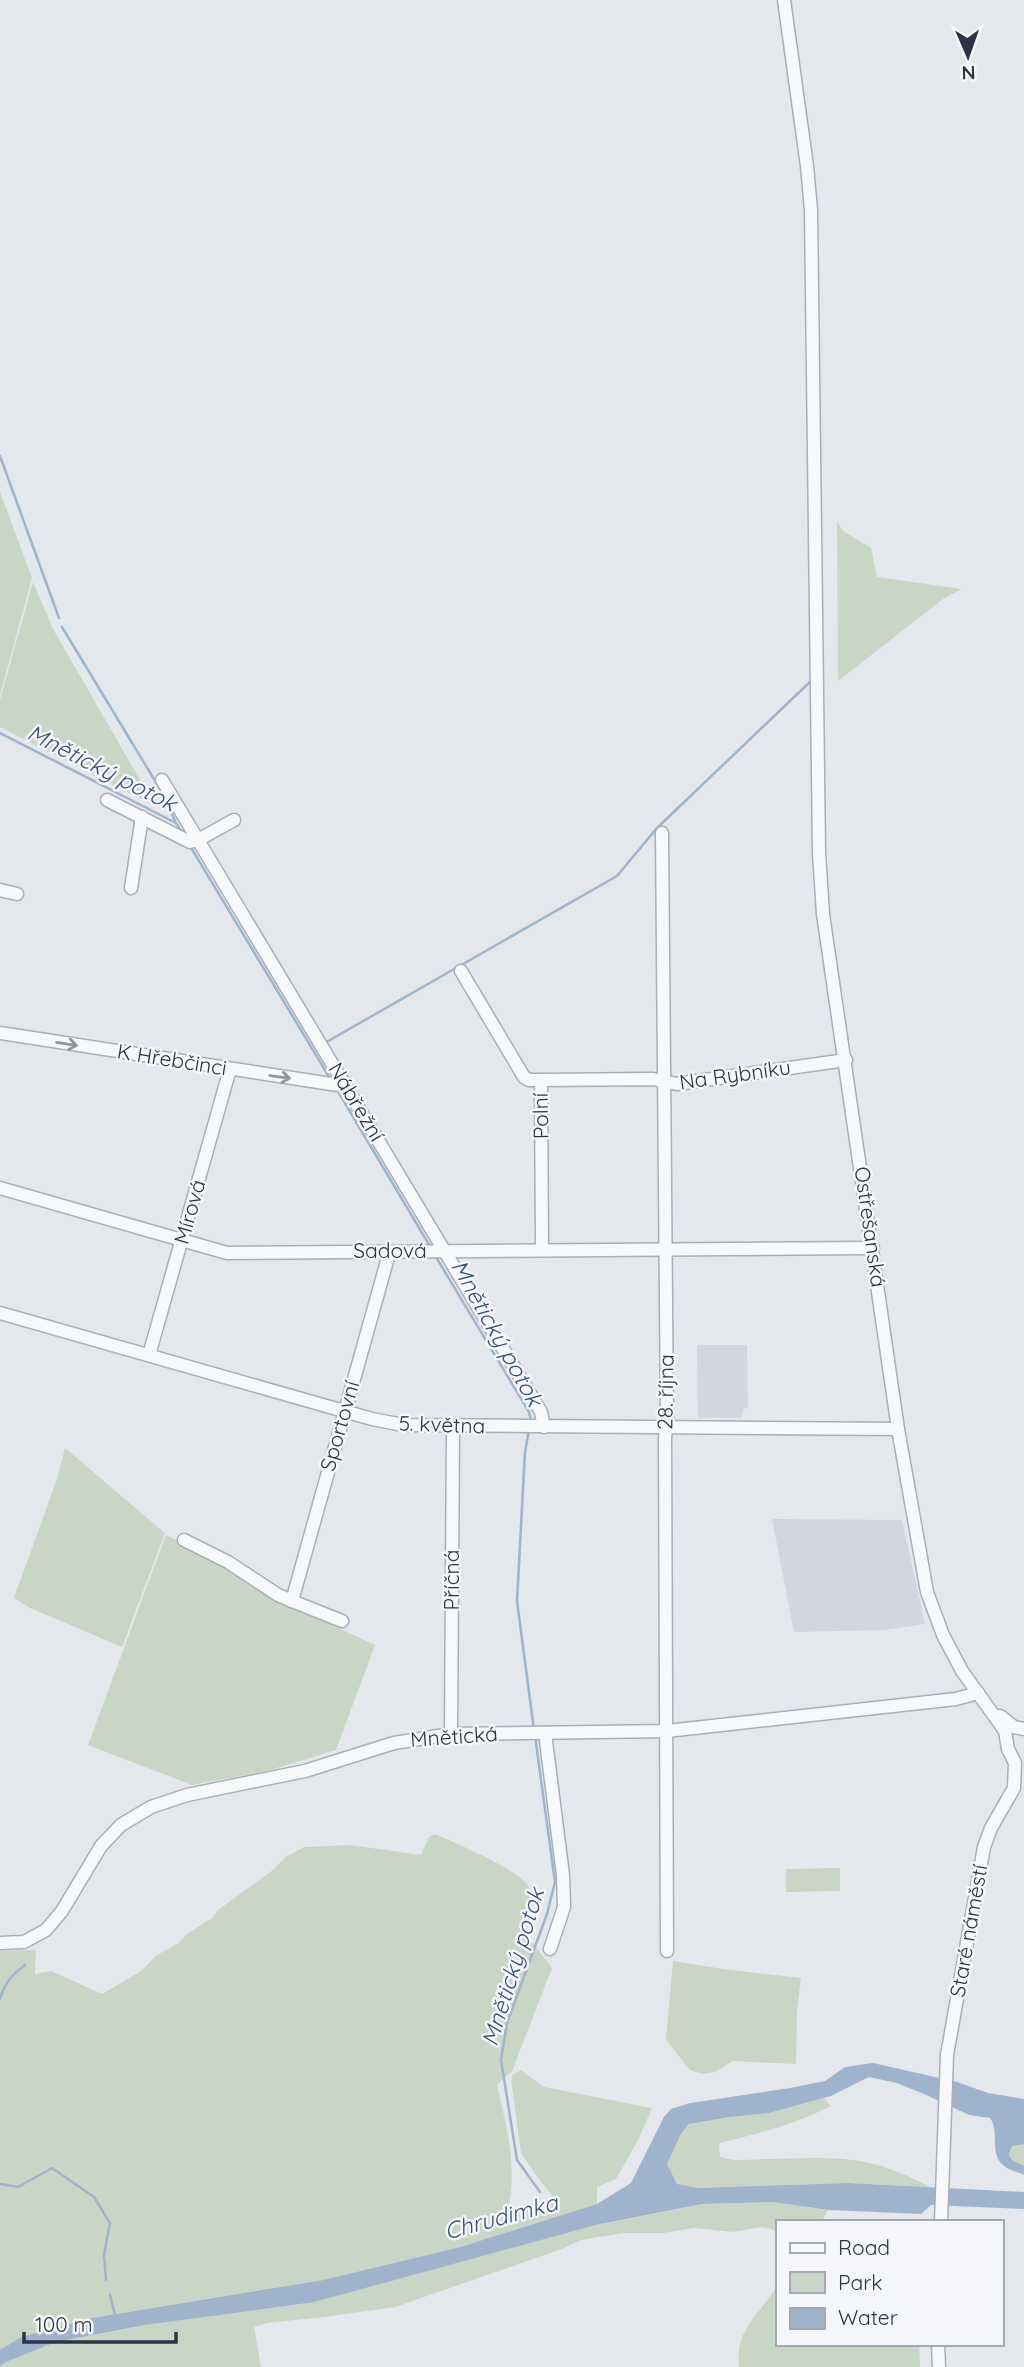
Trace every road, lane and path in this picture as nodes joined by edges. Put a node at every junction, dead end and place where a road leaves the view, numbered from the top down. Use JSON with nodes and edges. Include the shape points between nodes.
{"nodes":[{"id":1,"x":784,"y":0,"type":"edge"},
{"id":2,"x":162,"y":780,"type":"dead end"},
{"id":3,"x":107,"y":800,"type":"dead end"},
{"id":4,"x":142,"y":817,"type":"junction"},
{"id":5,"x":234,"y":820,"type":"dead end"},
{"id":6,"x":662,"y":833,"type":"dead end"},
{"id":7,"x":198,"y":840,"type":"junction"},
{"id":8,"x":131,"y":888,"type":"dead end"},
{"id":9,"x":0,"y":890,"type":"edge"},
{"id":10,"x":17,"y":894,"type":"dead end"},
{"id":11,"x":461,"y":971,"type":"dead end"},
{"id":12,"x":0,"y":1034,"type":"edge"},
{"id":13,"x":846,"y":1060,"type":"junction"},
{"id":14,"x":230,"y":1069,"type":"junction"},
{"id":15,"x":541,"y":1080,"type":"junction"},
{"id":16,"x":664,"y":1083,"type":"junction"},
{"id":17,"x":338,"y":1084,"type":"junction"},
{"id":18,"x":0,"y":1188,"type":"edge"},
{"id":19,"x":182,"y":1240,"type":"junction"},
{"id":20,"x":873,"y":1248,"type":"junction"},
{"id":21,"x":666,"y":1249,"type":"junction"},
{"id":22,"x":542,"y":1250,"type":"junction"},
{"id":23,"x":387,"y":1251,"type":"junction"},
{"id":24,"x":436,"y":1251,"type":"junction"},
{"id":25,"x":0,"y":1314,"type":"edge"},
{"id":26,"x":149,"y":1355,"type":"junction"},
{"id":27,"x":345,"y":1411,"type":"junction"},
{"id":28,"x":453,"y":1427,"type":"junction"},
{"id":29,"x":542,"y":1427,"type":"junction"},
{"id":30,"x":666,"y":1428,"type":"junction"},
{"id":31,"x":898,"y":1429,"type":"junction"},
{"id":32,"x":184,"y":1540,"type":"dead end"},
{"id":33,"x":292,"y":1601,"type":"junction"},
{"id":34,"x":342,"y":1621,"type":"dead end"},
{"id":35,"x":981,"y":1697,"type":"junction"},
{"id":36,"x":1024,"y":1729,"type":"edge"},
{"id":37,"x":667,"y":1731,"type":"junction"},
{"id":38,"x":545,"y":1733,"type":"junction"},
{"id":39,"x":450,"y":1734,"type":"junction"},
{"id":40,"x":1014,"y":1753,"type":"edge"},
{"id":41,"x":1024,"y":1774,"type":"edge"},
{"id":42,"x":1006,"y":1803,"type":"junction"},
{"id":43,"x":0,"y":1943,"type":"edge"},
{"id":44,"x":550,"y":1949,"type":"dead end"},
{"id":45,"x":667,"y":1951,"type":"dead end"},
{"id":46,"x":941,"y":2217,"type":"edge"},
{"id":47,"x":938,"y":2346,"type":"edge"},
{"id":48,"x":939,"y":2367,"type":"edge"}],
"edges":[{"from":1,"to":13,"type":"street","name":"Ostřešanská","via":[[811,210],[821,894]]},
{"from":2,"to":7,"type":"street","name":"Nábřežní"},
{"from":3,"to":4,"type":"street"},
{"from":4,"to":7,"type":"street","via":[[190,842]]},
{"from":4,"to":8,"type":"street"},
{"from":5,"to":7,"type":"street"},
{"from":6,"to":16,"type":"street","name":"28. října"},
{"from":7,"to":17,"type":"street","name":"Nábřežní","via":[[321,1045]]},
{"from":9,"to":10,"type":"street"},
{"from":11,"to":15,"type":"street","name":"Polní","via":[[524,1077]]},
{"from":12,"to":14,"type":"street","name":"K Hřebčinci","one_way":true},
{"from":13,"to":16,"type":"street","name":"Na Rybníku"},
{"from":13,"to":20,"type":"street","name":"Ostřešanská"},
{"from":14,"to":17,"type":"street","name":"K Hřebčinci","one_way":true},
{"from":14,"to":19,"type":"street","name":"Mírová"},
{"from":15,"to":16,"type":"street","name":"Na Rybníku","via":[[653,1079]]},
{"from":15,"to":22,"type":"street","name":"Polní"},
{"from":16,"to":21,"type":"street","name":"28. října"},
{"from":17,"to":24,"type":"street","name":"Nábřežní"},
{"from":18,"to":19,"type":"street","name":"Sadová"},
{"from":19,"to":23,"type":"street","name":"Sadová","via":[[227,1253]]},
{"from":19,"to":26,"type":"street","name":"Mírová"},
{"from":20,"to":21,"type":"street","name":"Sadová"},
{"from":20,"to":31,"type":"street","name":"Ostřešanská"},
{"from":21,"to":22,"type":"street","name":"Sadová"},
{"from":21,"to":30,"type":"street","name":"28. října"},
{"from":22,"to":24,"type":"street","name":"Sadová"},
{"from":23,"to":24,"type":"street","name":"Sadová"},
{"from":23,"to":27,"type":"street","name":"Sportovní"},
{"from":24,"to":29,"type":"street","name":"Nábřežní","via":[[541,1412]]},
{"from":25,"to":26,"type":"street","name":"5. května"},
{"from":26,"to":27,"type":"street","name":"5. května"},
{"from":27,"to":28,"type":"street","name":"5. května","via":[[388,1423]]},
{"from":27,"to":33,"type":"street","name":"Sportovní"},
{"from":28,"to":29,"type":"street","name":"5. května"},
{"from":28,"to":39,"type":"street","name":"Příčná"},
{"from":29,"to":30,"type":"street","name":"5. května"},
{"from":30,"to":31,"type":"street","name":"5. května"},
{"from":30,"to":37,"type":"street","name":"28. října"},
{"from":31,"to":35,"type":"street","name":"Ostřešanská","via":[[930,1604],[952,1653]]},
{"from":32,"to":33,"type":"street"},
{"from":33,"to":34,"type":"street"},
{"from":35,"to":36,"type":"street","via":[[1011,1725]]},
{"from":35,"to":37,"type":"street","name":"Mnětická"},
{"from":35,"to":40,"type":"street","name":"Staré náměstí"},
{"from":36,"to":40,"type":"street","via":[[1012,1734]]},
{"from":37,"to":38,"type":"street","name":"Mnětická"},
{"from":37,"to":45,"type":"street","name":"28. října"},
{"from":38,"to":39,"type":"street","name":"Mnětická"},
{"from":38,"to":44,"type":"street","via":[[564,1907]]},
{"from":39,"to":43,"type":"street","name":"Mnětická","via":[[394,1743],[305,1771],[151,1807],[121,1825],[100,1846],[46,1930],[24,1942]]},
{"from":40,"to":42,"type":"street","name":"Staré náměstí","via":[[1014,1785]]},
{"from":41,"to":42,"type":"street","name":"Staré náměstí"},
{"from":42,"to":46,"type":"street","name":"Staré náměstí","via":[[984,1847],[947,2064]]},
{"from":47,"to":48,"type":"street"}]}
